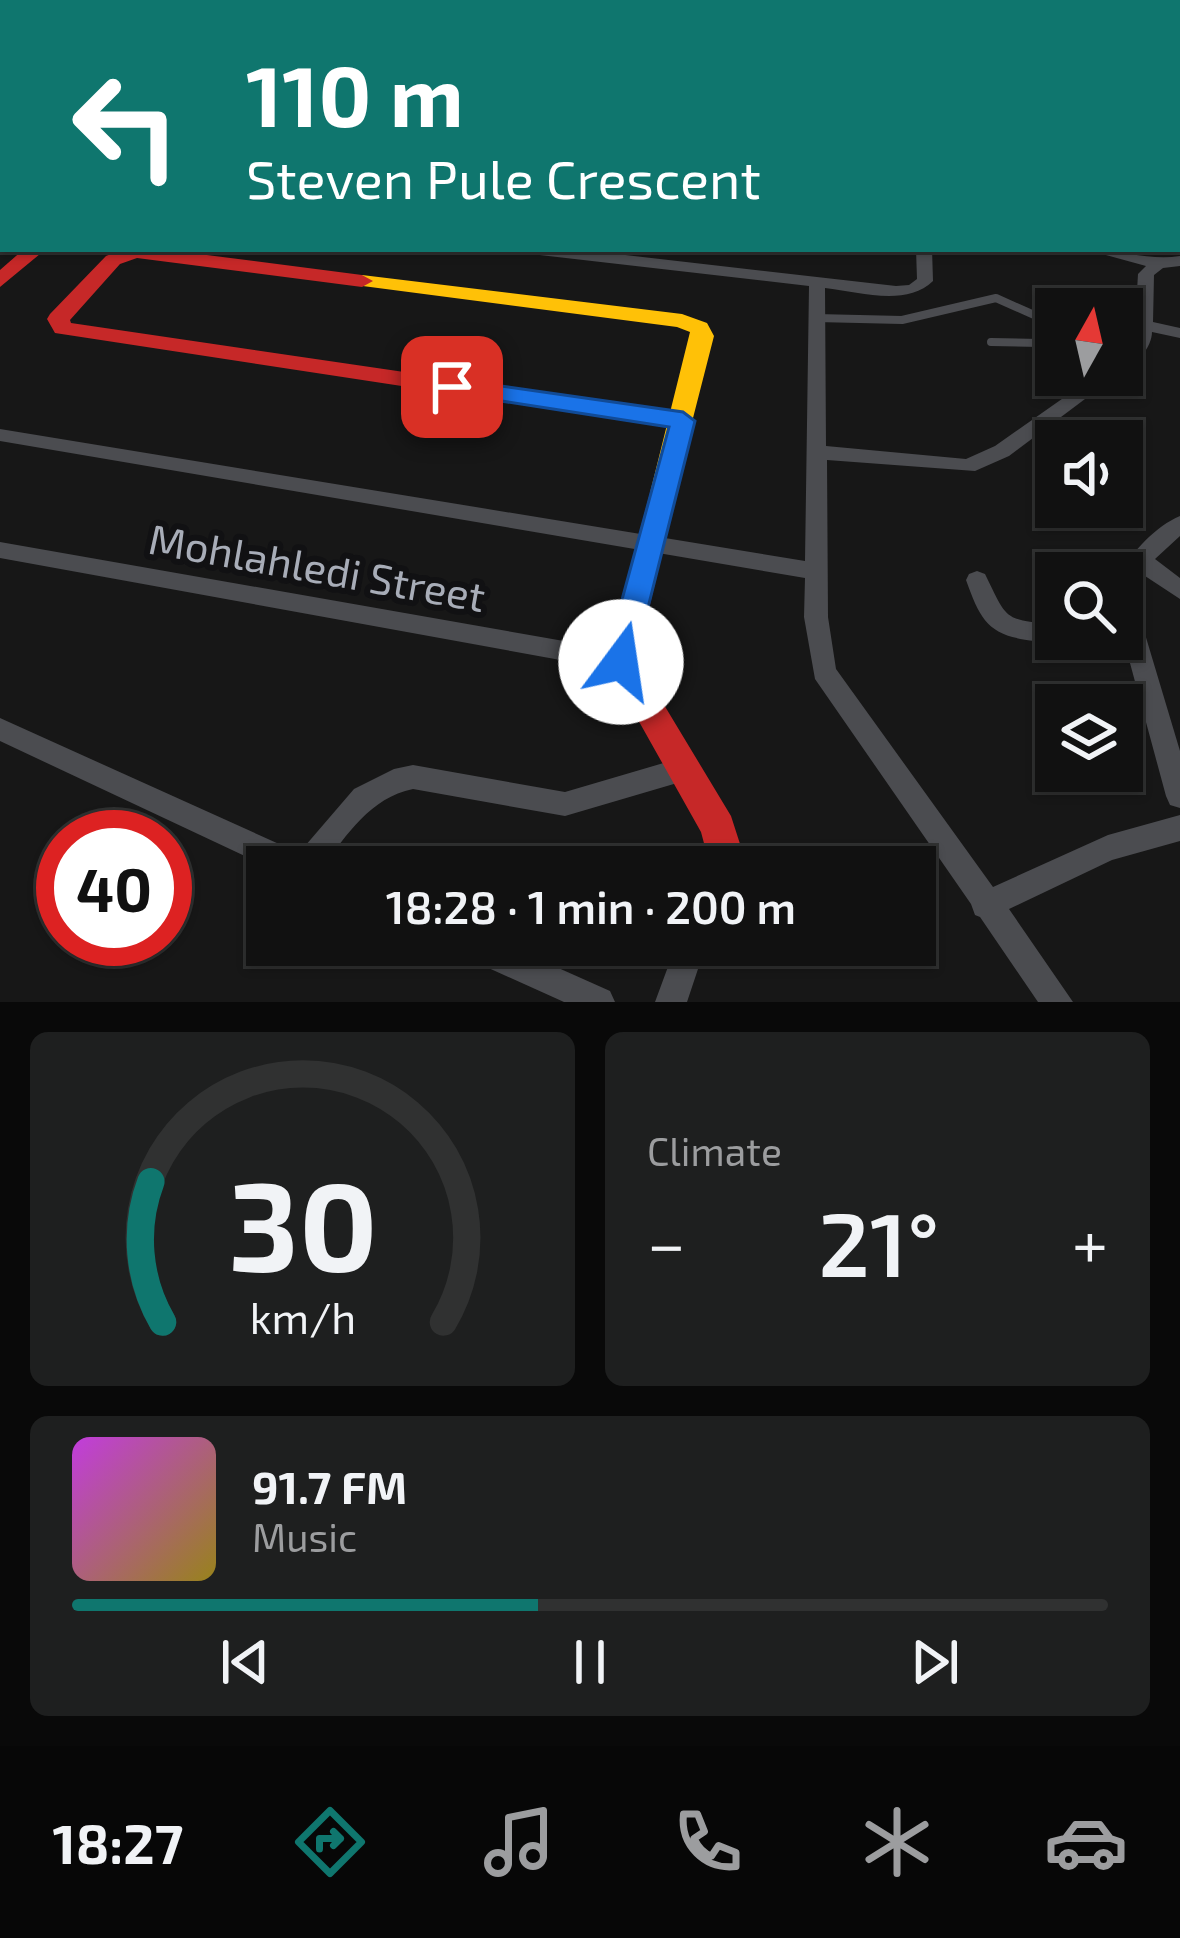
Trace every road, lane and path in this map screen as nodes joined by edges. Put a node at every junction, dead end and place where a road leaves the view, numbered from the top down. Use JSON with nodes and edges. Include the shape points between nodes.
{"nodes":[{"id":1,"x":33,"y":252,"type":"edge"},
{"id":2,"x":566,"y":252,"type":"edge"},
{"id":3,"x":924,"y":252,"type":"edge"},
{"id":4,"x":1104,"y":252,"type":"edge"},
{"id":5,"x":1180,"y":261,"type":"edge"},
{"id":6,"x":1157,"y":265,"type":"junction"},
{"id":7,"x":0,"y":280,"type":"edge"},
{"id":8,"x":817,"y":283,"type":"junction"},
{"id":9,"x":816,"y":318,"type":"junction"},
{"id":10,"x":1143,"y":325,"type":"joint"},
{"id":11,"x":1180,"y":333,"type":"edge"},
{"id":12,"x":991,"y":342,"type":"dead end"},
{"id":13,"x":1079,"y":396,"type":"edge"},
{"id":14,"x":683,"y":421,"type":"junction"},
{"id":15,"x":0,"y":435,"type":"edge"},
{"id":16,"x":818,"y":452,"type":"junction"},
{"id":17,"x":1180,"y":524,"type":"edge"},
{"id":18,"x":651,"y":542,"type":"junction"},
{"id":19,"x":0,"y":550,"type":"edge"},
{"id":20,"x":1143,"y":557,"type":"edge"},
{"id":21,"x":1143,"y":562,"type":"edge"},
{"id":22,"x":816,"y":571,"type":"junction"},
{"id":23,"x":977,"y":580,"type":"dead end"},
{"id":24,"x":1180,"y":590,"type":"edge"},
{"id":25,"x":1035,"y":630,"type":"edge"},
{"id":26,"x":1139,"y":660,"type":"edge"},
{"id":27,"x":621,"y":662,"type":"junction"},
{"id":28,"x":0,"y":729,"type":"edge"},
{"id":29,"x":684,"y":770,"type":"junction"},
{"id":30,"x":1180,"y":796,"type":"edge"},
{"id":31,"x":1180,"y":829,"type":"edge"},
{"id":32,"x":256,"y":846,"type":"edge"},
{"id":33,"x":320,"y":846,"type":"edge"},
{"id":34,"x":721,"y":846,"type":"edge"},
{"id":35,"x":985,"y":905,"type":"junction"},
{"id":36,"x":510,"y":966,"type":"edge"},
{"id":37,"x":684,"y":966,"type":"edge"},
{"id":38,"x":560,"y":994,"type":"edge"},
{"id":39,"x":599,"y":1002,"type":"edge"},
{"id":40,"x":671,"y":1002,"type":"edge"},
{"id":41,"x":1057,"y":1002,"type":"edge"}],
"edges":[{"from":1,"to":7,"type":"street"},
{"from":2,"to":8,"type":"street"},
{"from":3,"to":8,"type":"street","via":[[925,281],[913,290]]},
{"from":4,"to":6,"type":"street"},
{"from":5,"to":6,"type":"street"},
{"from":6,"to":10,"type":"street","via":[[1144,280]]},
{"from":8,"to":9,"type":"street"},
{"from":9,"to":12,"type":"lane","via":[[902,320],[996,298],[1040,318],[1052,335],[1040,343]]},
{"from":9,"to":16,"type":"street"},
{"from":10,"to":11,"type":"street"},
{"from":13,"to":16,"type":"street","via":[[968,466]]},
{"from":14,"to":14,"type":"street","via":[[82,332],[58,319],[112,260],[146,252],[695,326],[703,336]]},
{"from":14,"to":18,"type":"street"},
{"from":15,"to":18,"type":"street"},
{"from":16,"to":22,"type":"street"},
{"from":17,"to":20,"type":"street"},
{"from":18,"to":22,"type":"street"},
{"from":18,"to":27,"type":"street"},
{"from":19,"to":27,"type":"street","name":"Mohlahledi Street"},
{"from":21,"to":24,"type":"street"},
{"from":22,"to":35,"type":"street","via":[[819,651],[831,688]]},
{"from":23,"to":25,"type":"street","via":[[998,624]]},
{"from":26,"to":30,"type":"street"},
{"from":27,"to":29,"type":"street"},
{"from":28,"to":32,"type":"street"},
{"from":29,"to":33,"type":"street","via":[[565,804],[395,779],[357,802]]},
{"from":29,"to":34,"type":"street"},
{"from":31,"to":35,"type":"street","via":[[1108,848]]},
{"from":35,"to":41,"type":"street"},
{"from":36,"to":38,"type":"street"},
{"from":37,"to":40,"type":"street"},
{"from":38,"to":39,"type":"street"}]}
